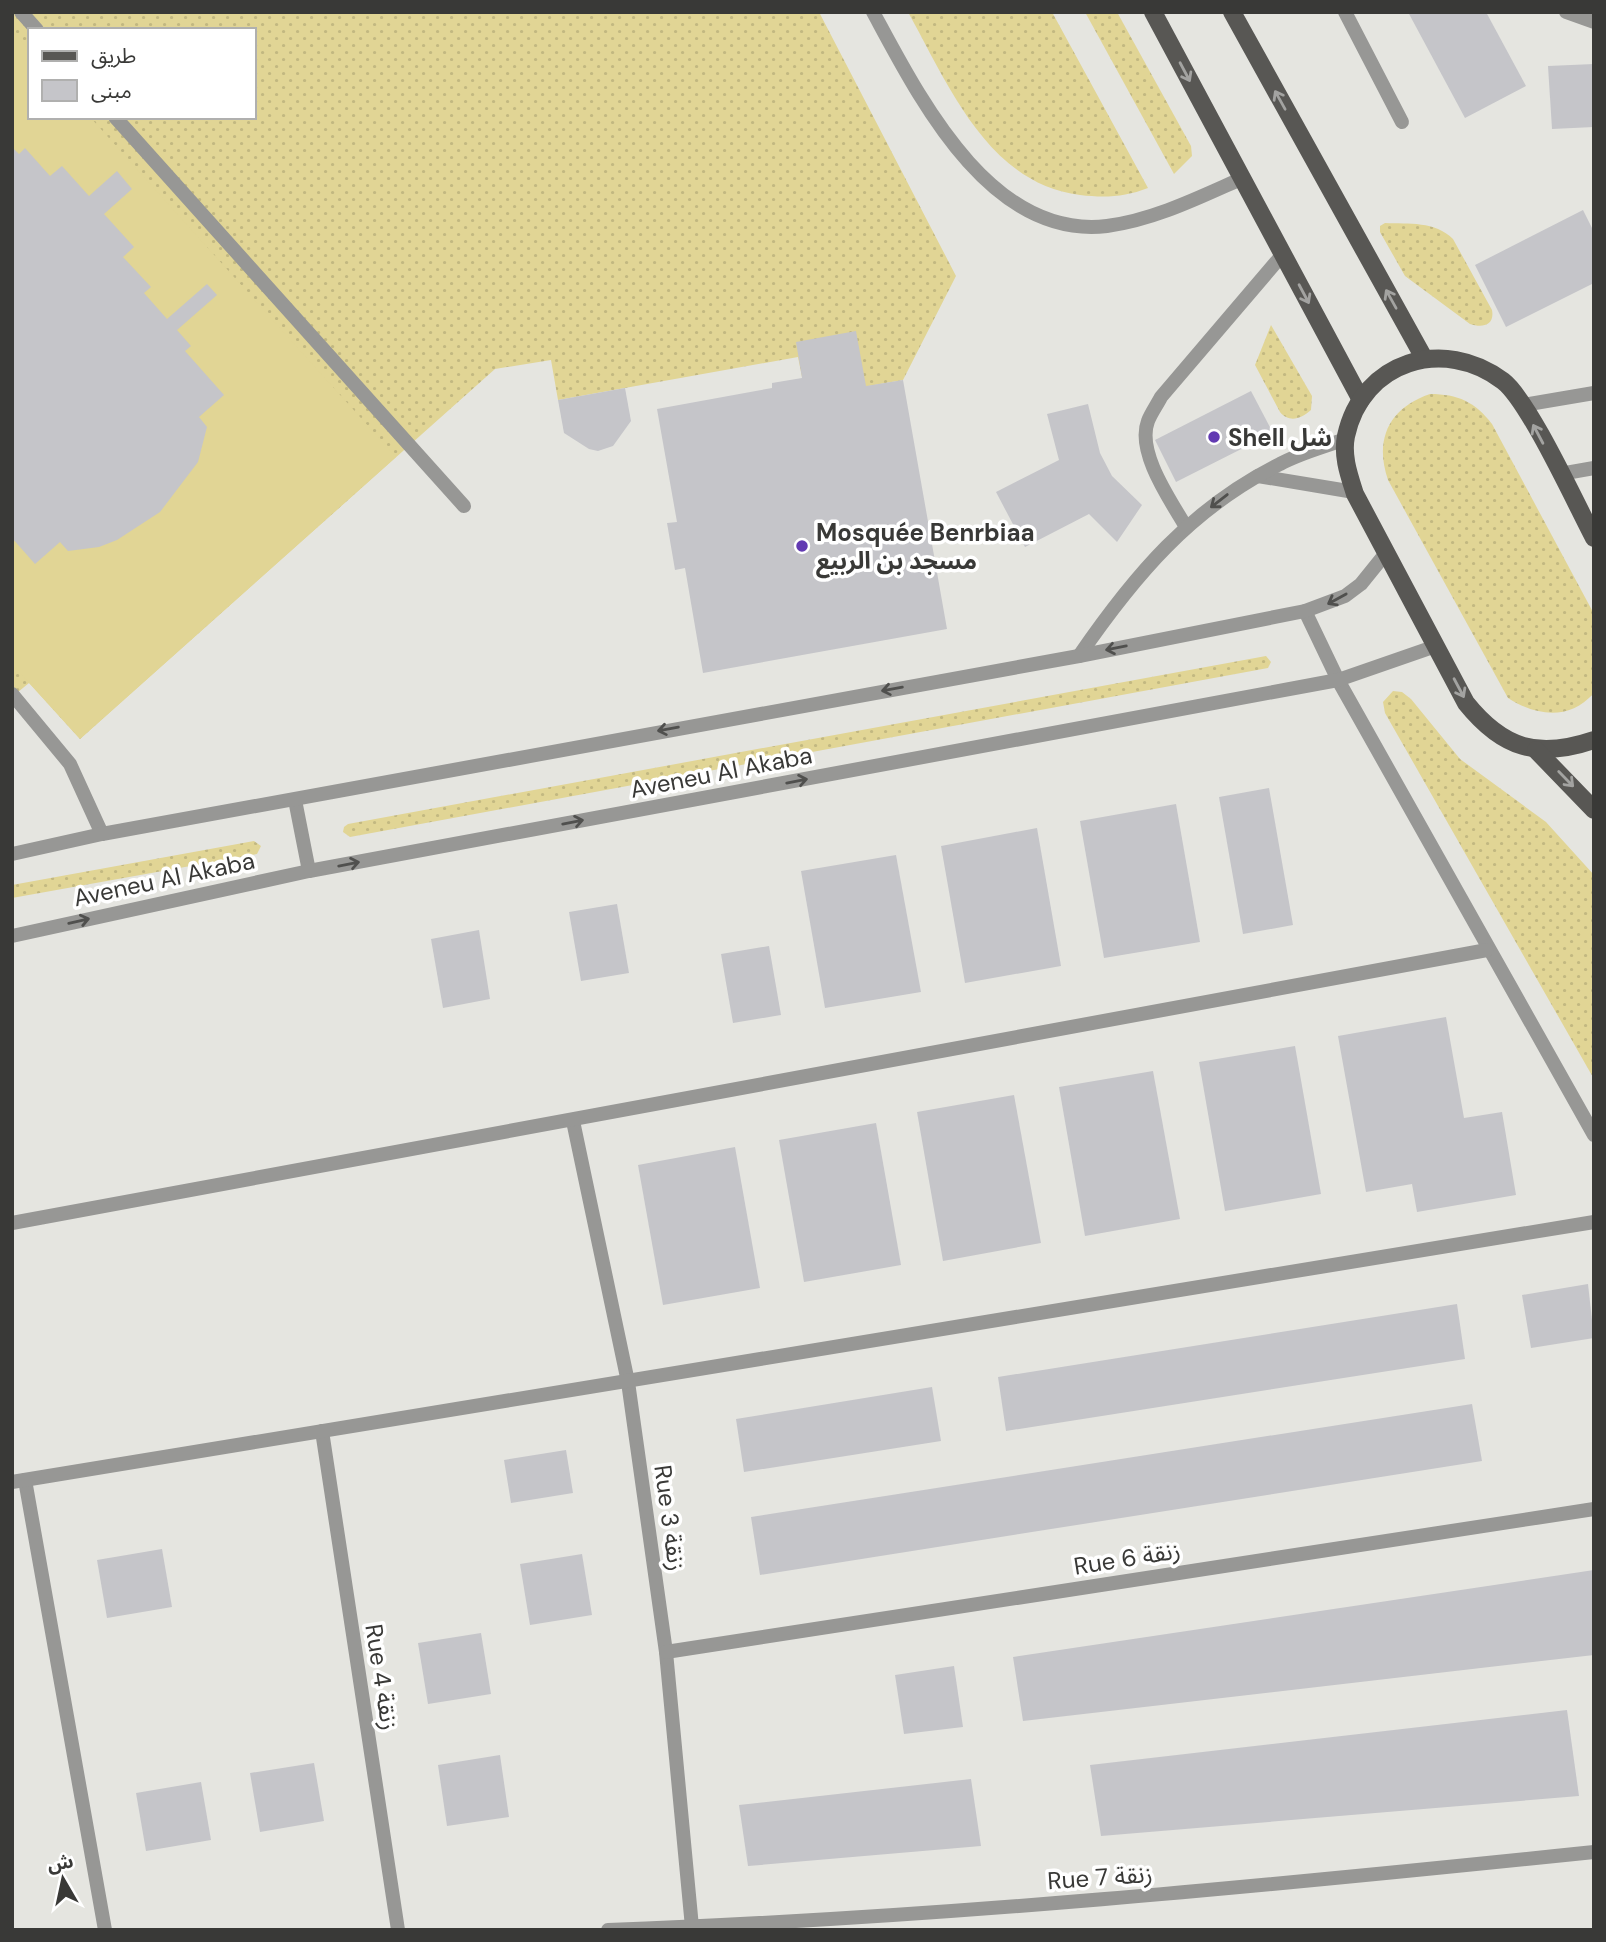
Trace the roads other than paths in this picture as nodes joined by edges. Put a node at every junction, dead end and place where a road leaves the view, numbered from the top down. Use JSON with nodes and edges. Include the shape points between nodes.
{"nodes":[{"id":1,"x":21,"y":12,"type":"edge"},
{"id":2,"x":873,"y":12,"type":"edge"},
{"id":3,"x":1153,"y":12,"type":"edge"},
{"id":4,"x":1232,"y":12,"type":"edge"},
{"id":5,"x":1345,"y":12,"type":"edge"},
{"id":6,"x":1566,"y":12,"type":"edge"},
{"id":7,"x":1594,"y":22,"type":"edge"},
{"id":8,"x":35,"y":28,"type":"edge"},
{"id":9,"x":117,"y":119,"type":"edge"},
{"id":10,"x":1402,"y":122,"type":"dead end"},
{"id":11,"x":1243,"y":178,"type":"junction"},
{"id":12,"x":1283,"y":254,"type":"junction"},
{"id":13,"x":1424,"y":358,"type":"junction"},
{"id":14,"x":1594,"y":393,"type":"edge"},
{"id":15,"x":1361,"y":400,"type":"junction"},
{"id":16,"x":1522,"y":405,"type":"junction"},
{"id":17,"x":1345,"y":439,"type":"junction"},
{"id":18,"x":1594,"y":468,"type":"edge"},
{"id":19,"x":1560,"y":474,"type":"junction"},
{"id":20,"x":1258,"y":476,"type":"junction"},
{"id":21,"x":1354,"y":492,"type":"junction"},
{"id":22,"x":464,"y":506,"type":"dead end"},
{"id":23,"x":1186,"y":527,"type":"junction"},
{"id":24,"x":1594,"y":538,"type":"edge"},
{"id":25,"x":1386,"y":553,"type":"junction"},
{"id":26,"x":1305,"y":611,"type":"junction"},
{"id":27,"x":1436,"y":646,"type":"junction"},
{"id":28,"x":1079,"y":656,"type":"junction"},
{"id":29,"x":1338,"y":680,"type":"junction"},
{"id":30,"x":12,"y":694,"type":"edge"},
{"id":31,"x":1594,"y":740,"type":"edge"},
{"id":32,"x":1536,"y":750,"type":"junction"},
{"id":33,"x":295,"y":800,"type":"junction"},
{"id":34,"x":1594,"y":810,"type":"edge"},
{"id":35,"x":102,"y":834,"type":"junction"},
{"id":36,"x":12,"y":854,"type":"edge"},
{"id":37,"x":309,"y":871,"type":"junction"},
{"id":38,"x":12,"y":936,"type":"edge"},
{"id":39,"x":1487,"y":950,"type":"junction"},
{"id":40,"x":573,"y":1121,"type":"junction"},
{"id":41,"x":1594,"y":1135,"type":"edge"},
{"id":42,"x":1594,"y":1222,"type":"edge"},
{"id":43,"x":12,"y":1223,"type":"edge"},
{"id":44,"x":628,"y":1382,"type":"junction"},
{"id":45,"x":322,"y":1431,"type":"junction"},
{"id":46,"x":18,"y":1481,"type":"edge"},
{"id":47,"x":1594,"y":1508,"type":"edge"},
{"id":48,"x":666,"y":1651,"type":"junction"},
{"id":49,"x":1594,"y":1852,"type":"edge"},
{"id":50,"x":692,"y":1927,"type":"junction"},
{"id":51,"x":106,"y":1930,"type":"edge"},
{"id":52,"x":398,"y":1930,"type":"edge"},
{"id":53,"x":608,"y":1930,"type":"edge"}],
"edges":[{"from":1,"to":8,"type":"street"},
{"from":2,"to":11,"type":"street","via":[[944,132],[976,173],[1021,207],[1062,223],[1106,226],[1150,215]]},
{"from":3,"to":11,"type":"main road","one_way":true},
{"from":13,"to":4,"type":"main road","one_way":true},
{"from":5,"to":10,"type":"street"},
{"from":6,"to":7,"type":"street"},
{"from":9,"to":22,"type":"street"},
{"from":11,"to":12,"type":"main road"},
{"from":12,"to":15,"type":"main road","one_way":true},
{"from":12,"to":23,"type":"street","via":[[1161,397],[1147,423],[1153,468]]},
{"from":13,"to":15,"type":"main road","via":[[1395,368]]},
{"from":13,"to":16,"type":"main road","via":[[1453,358],[1482,366],[1506,383]]},
{"from":14,"to":16,"type":"street"},
{"from":15,"to":17,"type":"main road"},
{"from":19,"to":16,"type":"main road","one_way":true},
{"from":17,"to":20,"type":"street"},
{"from":17,"to":21,"type":"main road","via":[[1346,468]]},
{"from":18,"to":19,"type":"street"},
{"from":19,"to":24,"type":"main road"},
{"from":20,"to":21,"type":"street"},
{"from":20,"to":23,"type":"street","one_way":true},
{"from":21,"to":25,"type":"main road"},
{"from":23,"to":28,"type":"street","via":[[1169,540],[1111,609]]},
{"from":25,"to":26,"type":"street","name":"Aveneu Al Akaba","one_way":true,"via":[[1368,577],[1345,596]]},
{"from":25,"to":27,"type":"main road"},
{"from":26,"to":28,"type":"street","name":"Aveneu Al Akaba","one_way":true},
{"from":26,"to":29,"type":"street"},
{"from":27,"to":29,"type":"street","name":"Aveneu Al Akaba"},
{"from":27,"to":32,"type":"main road","one_way":true,"via":[[1466,703],[1483,724],[1508,741]]},
{"from":28,"to":33,"type":"street","name":"Aveneu Al Akaba","one_way":true},
{"from":37,"to":29,"type":"street","name":"Aveneu Al Akaba","one_way":true},
{"from":29,"to":39,"type":"street"},
{"from":30,"to":35,"type":"street","via":[[70,764]]},
{"from":31,"to":32,"type":"main road","via":[[1566,749]]},
{"from":32,"to":34,"type":"main road","one_way":true},
{"from":33,"to":35,"type":"street","name":"Aveneu Al Akaba"},
{"from":33,"to":37,"type":"street"},
{"from":35,"to":36,"type":"street","name":"Aveneu Al Akaba"},
{"from":38,"to":37,"type":"street","name":"Aveneu Al Akaba","one_way":true},
{"from":39,"to":40,"type":"street"},
{"from":39,"to":41,"type":"street"},
{"from":40,"to":43,"type":"street"},
{"from":40,"to":44,"type":"street","name":"Rue 3 زنقة"},
{"from":42,"to":44,"type":"street"},
{"from":44,"to":45,"type":"street"},
{"from":44,"to":48,"type":"street","name":"Rue 3 زنقة"},
{"from":45,"to":46,"type":"street"},
{"from":45,"to":52,"type":"street","name":"Rue 4 زنقة"},
{"from":46,"to":51,"type":"street"},
{"from":47,"to":48,"type":"street","name":"Rue 6 زنقة"},
{"from":48,"to":50,"type":"street","name":"Rue 3 زنقة"},
{"from":49,"to":50,"type":"street","name":"Rue 7 زنقة","via":[[1163,1895]]},
{"from":50,"to":53,"type":"street","name":"Rue 7 زنقة"}]}
